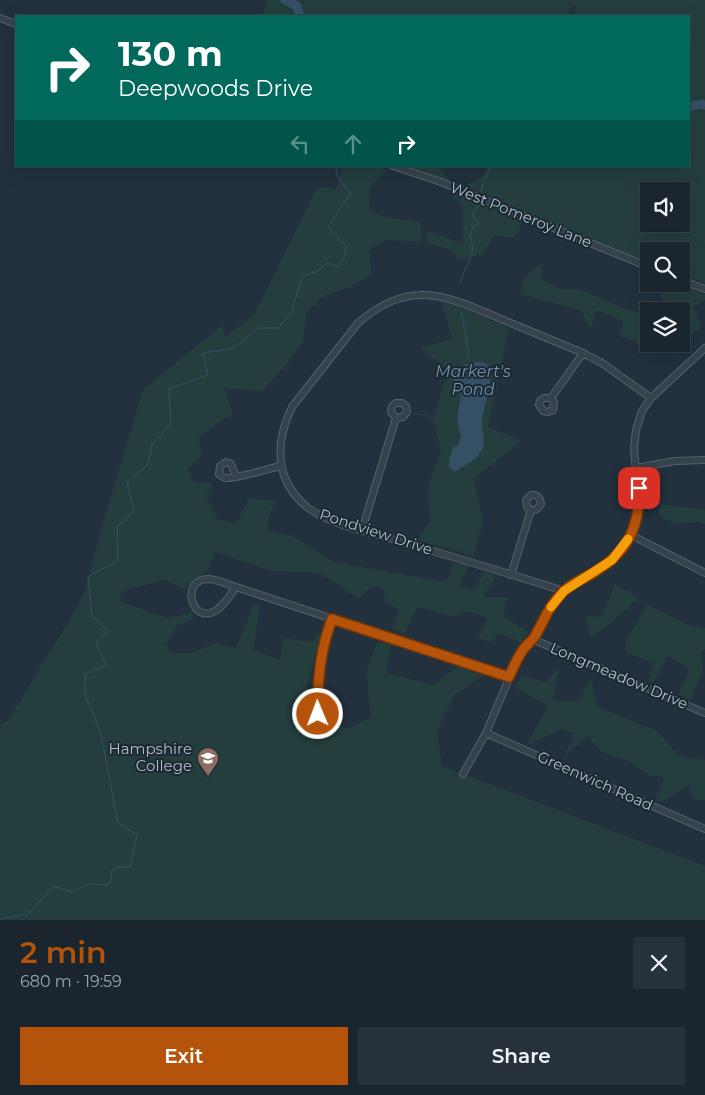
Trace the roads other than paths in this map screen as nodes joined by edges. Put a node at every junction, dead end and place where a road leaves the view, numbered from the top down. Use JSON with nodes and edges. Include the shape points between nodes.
{"nodes":[{"id":1,"x":0,"y":18,"type":"edge"},
{"id":2,"x":15,"y":24,"type":"edge"},
{"id":3,"x":396,"y":167,"type":"edge"},
{"id":4,"x":640,"y":263,"type":"edge"},
{"id":5,"x":690,"y":283,"type":"edge"},
{"id":6,"x":705,"y":289,"type":"edge"},
{"id":7,"x":705,"y":348,"type":"edge"},
{"id":8,"x":583,"y":353,"type":"junction"},
{"id":9,"x":551,"y":398,"type":"dead end"},
{"id":10,"x":651,"y":398,"type":"junction"},
{"id":11,"x":396,"y":418,"type":"dead end"},
{"id":12,"x":705,"y":460,"type":"edge"},
{"id":13,"x":281,"y":466,"type":"junction"},
{"id":14,"x":636,"y":468,"type":"junction"},
{"id":15,"x":236,"y":476,"type":"dead end"},
{"id":16,"x":531,"y":510,"type":"dead end"},
{"id":17,"x":362,"y":530,"type":"junction"},
{"id":18,"x":631,"y":535,"type":"junction"},
{"id":19,"x":705,"y":573,"type":"edge"},
{"id":20,"x":511,"y":575,"type":"junction"},
{"id":21,"x":236,"y":587,"type":"junction"},
{"id":22,"x":564,"y":591,"type":"junction"},
{"id":23,"x":332,"y":619,"type":"junction"},
{"id":24,"x":532,"y":639,"type":"junction"},
{"id":25,"x":509,"y":677,"type":"junction"},
{"id":26,"x":705,"y":713,"type":"edge"},
{"id":27,"x":318,"y":714,"type":"dead end"},
{"id":28,"x":486,"y":733,"type":"junction"},
{"id":29,"x":463,"y":774,"type":"dead end"},
{"id":30,"x":705,"y":829,"type":"edge"}],
"edges":[{"from":1,"to":2,"type":"street"},
{"from":3,"to":4,"type":"street","name":"West Pomeroy Lane","via":[[441,182]]},
{"from":5,"to":6,"type":"street"},
{"from":7,"to":10,"type":"street"},
{"from":8,"to":9,"type":"street"},
{"from":8,"to":10,"type":"street","name":"Pondview Drive"},
{"from":8,"to":13,"type":"street","name":"Pondview Drive","via":[[447,297],[419,295],[389,302],[358,323],[292,407],[281,436]]},
{"from":10,"to":14,"type":"street","via":[[642,411],[636,430]]},
{"from":11,"to":17,"type":"street"},
{"from":12,"to":14,"type":"street"},
{"from":13,"to":15,"type":"street"},
{"from":13,"to":17,"type":"street","name":"Pondview Drive","via":[[291,488],[307,507],[326,518]]},
{"from":14,"to":18,"type":"street","via":[[639,507]]},
{"from":16,"to":20,"type":"street"},
{"from":17,"to":20,"type":"street","name":"Pondview Drive"},
{"from":18,"to":19,"type":"street"},
{"from":18,"to":22,"type":"street","via":[[612,560]]},
{"from":20,"to":22,"type":"street","name":"Pondview Drive"},
{"from":21,"to":21,"type":"street","via":[[217,580],[201,580],[192,590],[193,605],[204,613],[214,612]]},
{"from":21,"to":23,"type":"street"},
{"from":22,"to":24,"type":"street","via":[[546,613]]},
{"from":23,"to":25,"type":"street"},
{"from":23,"to":27,"type":"street","via":[[320,659]]},
{"from":24,"to":25,"type":"street","via":[[518,657]]},
{"from":24,"to":26,"type":"street","name":"Longmeadow Drive"},
{"from":25,"to":28,"type":"street"},
{"from":28,"to":29,"type":"street"},
{"from":28,"to":30,"type":"street","name":"Greenwich Road"}]}
